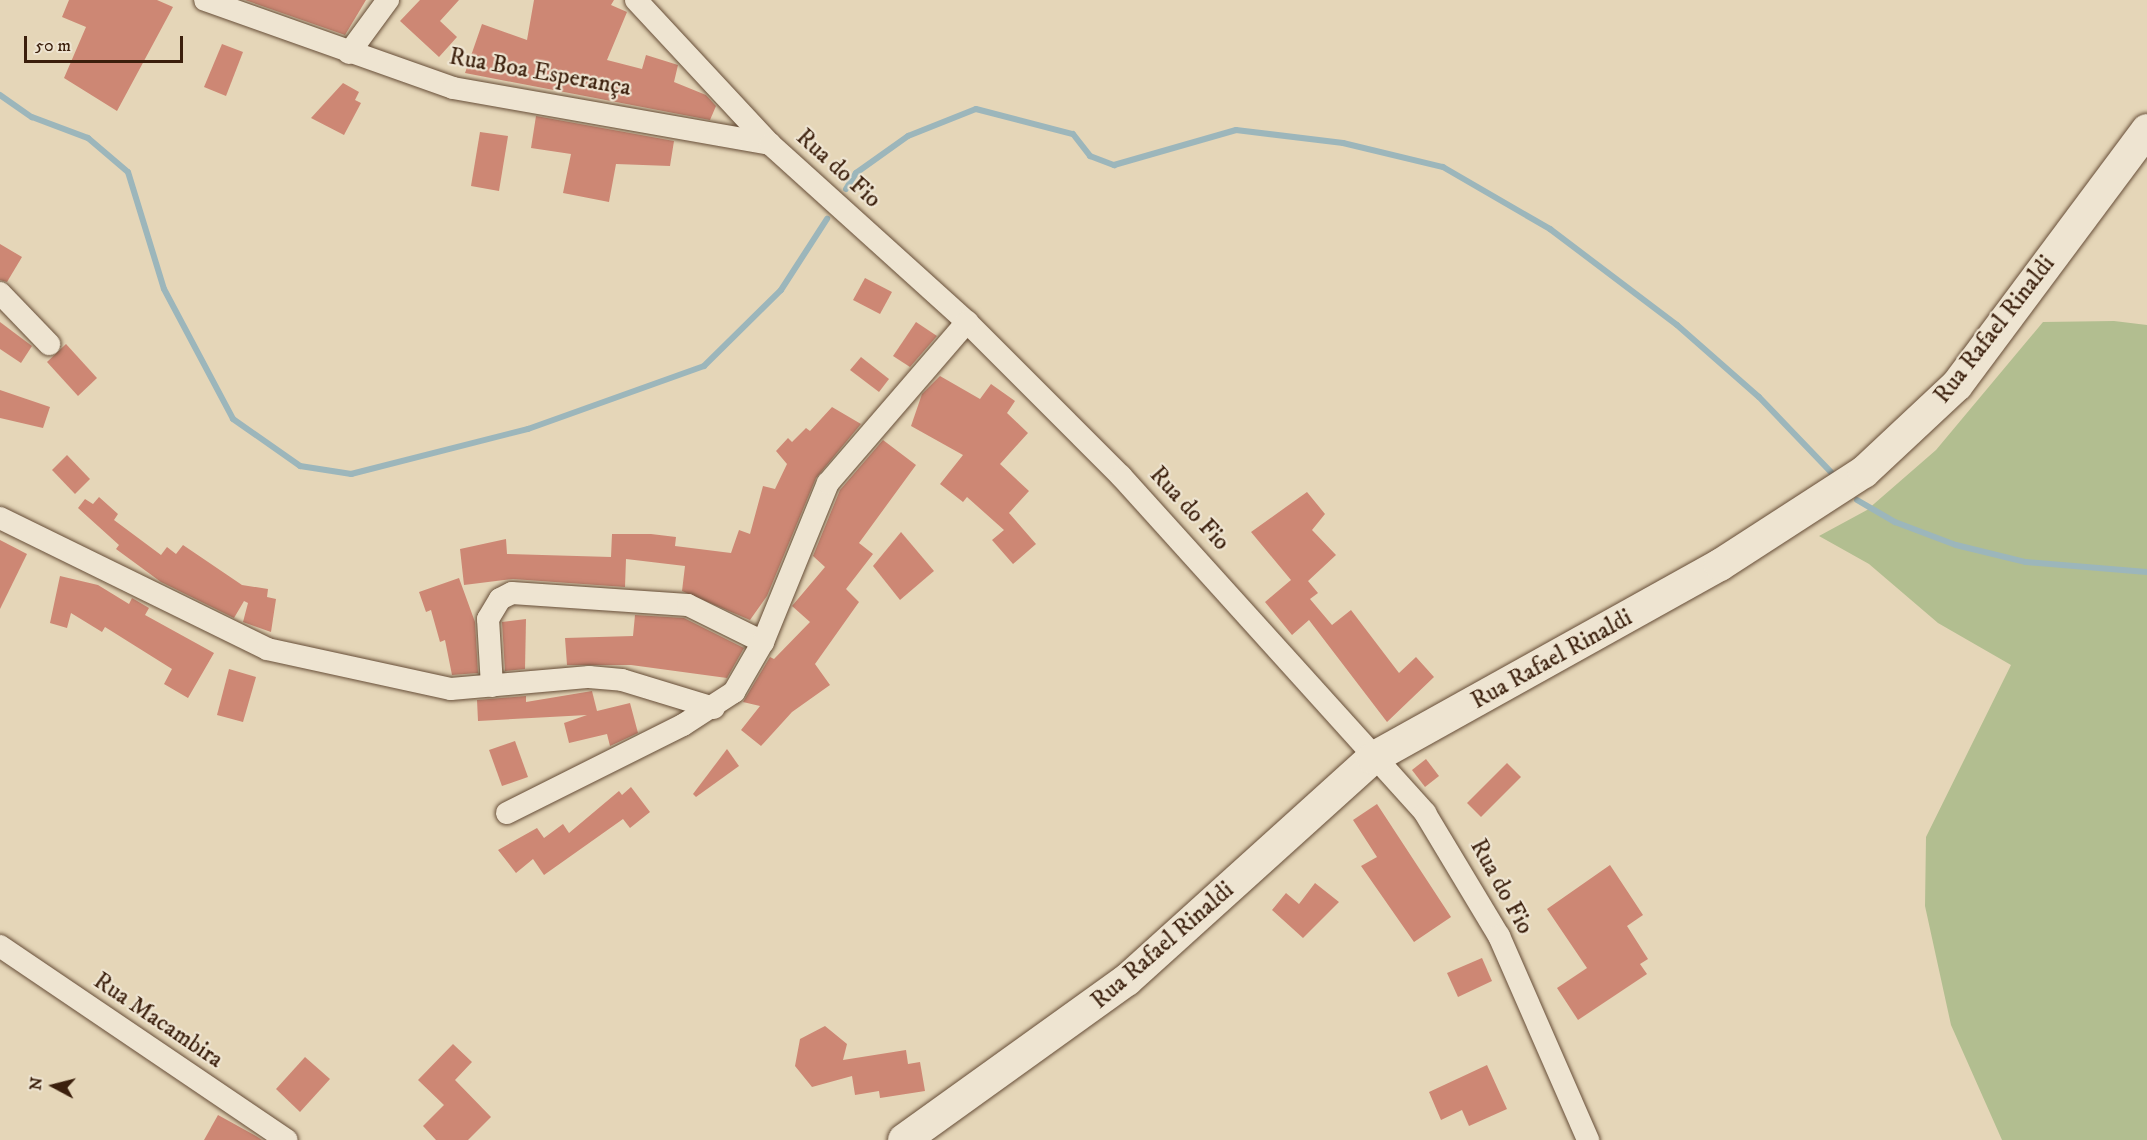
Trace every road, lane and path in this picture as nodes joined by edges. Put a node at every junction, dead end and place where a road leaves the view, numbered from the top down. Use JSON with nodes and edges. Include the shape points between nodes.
{"nodes":[{"id":1,"x":205,"y":0,"type":"edge"},
{"id":2,"x":388,"y":0,"type":"edge"},
{"id":3,"x":636,"y":0,"type":"edge"},
{"id":4,"x":349,"y":53,"type":"junction"},
{"id":5,"x":2147,"y":130,"type":"edge"},
{"id":6,"x":770,"y":144,"type":"junction"},
{"id":7,"x":0,"y":293,"type":"edge"},
{"id":8,"x":967,"y":322,"type":"junction"},
{"id":9,"x":50,"y":344,"type":"dead end"},
{"id":10,"x":0,"y":518,"type":"edge"},
{"id":11,"x":763,"y":642,"type":"junction"},
{"id":12,"x":492,"y":686,"type":"junction"},
{"id":13,"x":714,"y":708,"type":"junction"},
{"id":14,"x":1373,"y":758,"type":"junction"},
{"id":15,"x":507,"y":813,"type":"dead end"},
{"id":16,"x":0,"y":946,"type":"edge"},
{"id":17,"x":286,"y":1140,"type":"edge"},
{"id":18,"x":904,"y":1140,"type":"edge"},
{"id":19,"x":1588,"y":1140,"type":"edge"}],
"edges":[{"from":1,"to":4,"type":"street","name":"Rua Boa Esperança"},
{"from":2,"to":4,"type":"street"},
{"from":3,"to":6,"type":"street","name":"Rua do Fio"},
{"from":4,"to":6,"type":"street","name":"Rua Boa Esperança","via":[[473,93]]},
{"from":5,"to":14,"type":"street","name":"Rua Rafael Rinaldi","via":[[1957,385],[1864,472],[1720,565]]},
{"from":6,"to":8,"type":"street","name":"Rua do Fio"},
{"from":7,"to":9,"type":"street"},
{"from":8,"to":11,"type":"street","via":[[828,483]]},
{"from":8,"to":14,"type":"street","name":"Rua do Fio","via":[[1121,476]]},
{"from":10,"to":12,"type":"street","via":[[103,565],[218,629],[267,649],[450,689]]},
{"from":11,"to":12,"type":"street","via":[[688,605],[512,592],[500,599],[488,619]]},
{"from":11,"to":13,"type":"street","via":[[734,692]]},
{"from":12,"to":13,"type":"street","via":[[622,680]]},
{"from":13,"to":15,"type":"street"},
{"from":14,"to":18,"type":"street","name":"Rua Rafael Rinaldi","via":[[1127,980]]},
{"from":14,"to":19,"type":"street","name":"Rua do Fio","via":[[1425,813],[1473,886],[1524,988]]},
{"from":16,"to":17,"type":"street","name":"Rua Macambira"}]}
